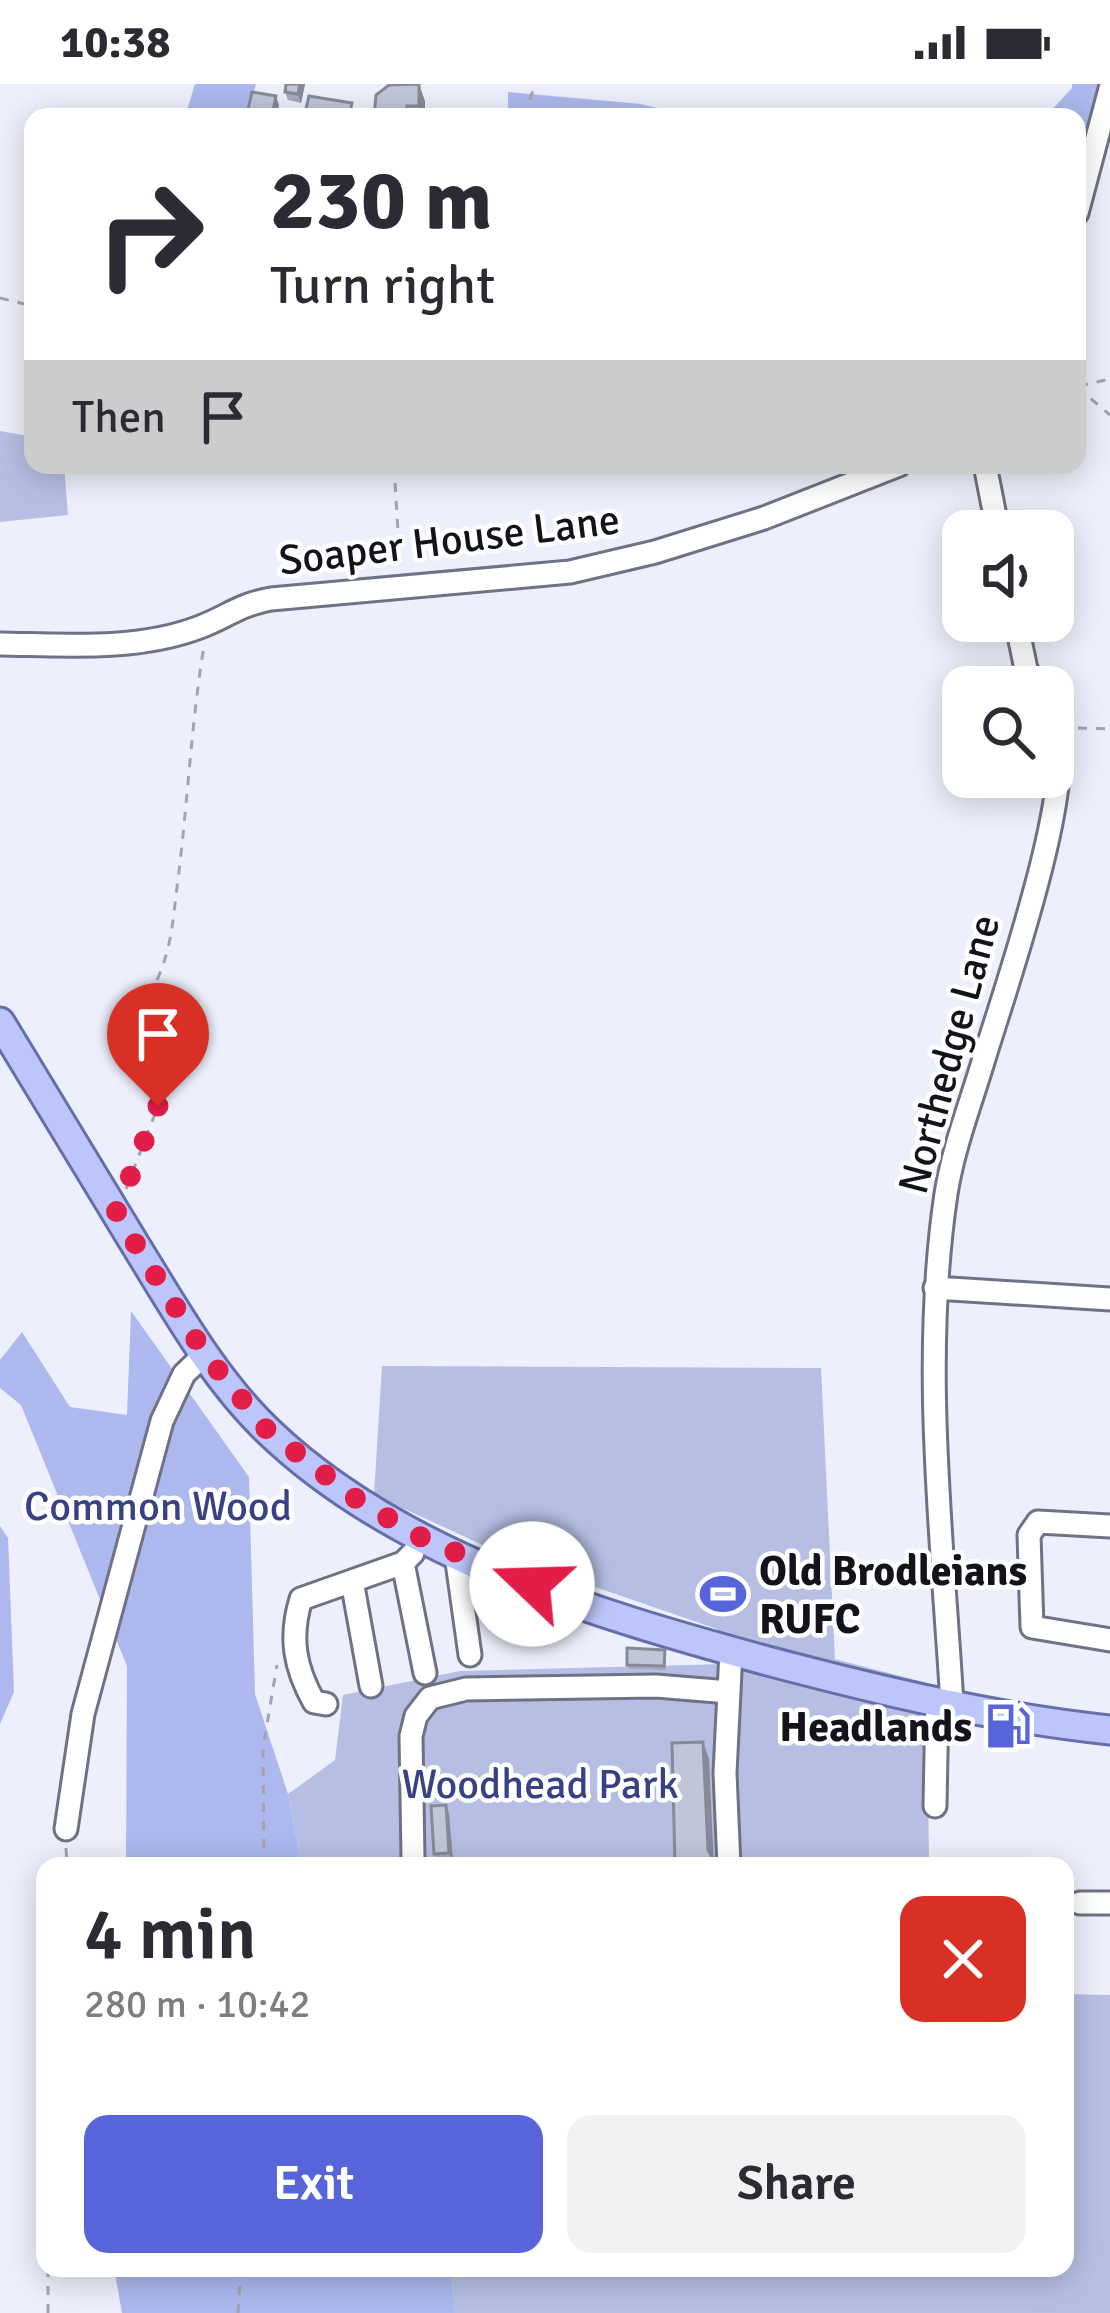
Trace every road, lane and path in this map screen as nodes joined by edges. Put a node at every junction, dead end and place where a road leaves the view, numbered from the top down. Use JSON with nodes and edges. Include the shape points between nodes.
{"nodes":[{"id":1,"x":1110,"y":89,"type":"edge"},
{"id":2,"x":1086,"y":179,"type":"edge"},
{"id":3,"x":1086,"y":395,"type":"edge"},
{"id":4,"x":1110,"y":415,"type":"edge"},
{"id":5,"x":395,"y":474,"type":"edge"},
{"id":6,"x":876,"y":474,"type":"edge"},
{"id":7,"x":987,"y":474,"type":"edge"},
{"id":8,"x":994,"y":510,"type":"edge"},
{"id":9,"x":402,"y":587,"type":"junction"},
{"id":10,"x":201,"y":627,"type":"junction"},
{"id":11,"x":0,"y":644,"type":"edge"},
{"id":12,"x":1074,"y":724,"type":"edge"},
{"id":13,"x":1110,"y":729,"type":"edge"},
{"id":14,"x":1054,"y":798,"type":"edge"},
{"id":15,"x":149,"y":996,"type":"dead end"},
{"id":16,"x":0,"y":1022,"type":"edge"},
{"id":17,"x":158,"y":1106,"type":"dead end"},
{"id":18,"x":116,"y":1213,"type":"junction"},
{"id":19,"x":935,"y":1288,"type":"junction"},
{"id":20,"x":1110,"y":1299,"type":"edge"},
{"id":21,"x":205,"y":1354,"type":"junction"},
{"id":22,"x":1110,"y":1526,"type":"edge"},
{"id":23,"x":426,"y":1540,"type":"junction"},
{"id":24,"x":456,"y":1555,"type":"junction"},
{"id":25,"x":403,"y":1563,"type":"junction"},
{"id":26,"x":352,"y":1581,"type":"junction"},
{"id":27,"x":1110,"y":1640,"type":"edge"},
{"id":28,"x":731,"y":1651,"type":"junction"},
{"id":29,"x":470,"y":1654,"type":"dead end"},
{"id":30,"x":277,"y":1664,"type":"dead end"},
{"id":31,"x":425,"y":1672,"type":"dead end"},
{"id":32,"x":371,"y":1686,"type":"dead end"},
{"id":33,"x":729,"y":1692,"type":"junction"},
{"id":34,"x":944,"y":1702,"type":"junction"},
{"id":35,"x":326,"y":1704,"type":"dead end"},
{"id":36,"x":1110,"y":1730,"type":"edge"},
{"id":37,"x":935,"y":1806,"type":"dead end"},
{"id":38,"x":66,"y":1829,"type":"dead end"},
{"id":39,"x":264,"y":1857,"type":"edge"},
{"id":40,"x":413,"y":1857,"type":"edge"},
{"id":41,"x":729,"y":1857,"type":"edge"},
{"id":42,"x":1080,"y":1903,"type":"dead end"},
{"id":43,"x":1110,"y":1903,"type":"edge"},
{"id":44,"x":48,"y":2277,"type":"edge"},
{"id":45,"x":240,"y":2277,"type":"edge"},
{"id":46,"x":47,"y":2313,"type":"edge"},
{"id":47,"x":238,"y":2313,"type":"edge"}],
"edges":[{"from":1,"to":2,"type":"street"},
{"from":3,"to":4,"type":"path"},
{"from":5,"to":9,"type":"path"},
{"from":6,"to":9,"type":"street","name":"Soaper House Lane","via":[[655,552],[570,572]]},
{"from":7,"to":8,"type":"street"},
{"from":9,"to":10,"type":"street","name":"Soaper House Lane","via":[[250,603]]},
{"from":10,"to":11,"type":"street","name":"Soaper House Lane","via":[[96,644]]},
{"from":10,"to":15,"type":"path","via":[[166,964]]},
{"from":12,"to":13,"type":"path"},
{"from":14,"to":19,"type":"street","name":"Northedge Lane","via":[[946,1189]]},
{"from":16,"to":18,"type":"main road"},
{"from":17,"to":18,"type":"path"},
{"from":18,"to":21,"type":"main road"},
{"from":19,"to":20,"type":"street"},
{"from":19,"to":34,"type":"street","name":"Northedge Lane"},
{"from":21,"to":23,"type":"main road","via":[[267,1430],[359,1501]]},
{"from":21,"to":38,"type":"street","via":[[184,1374],[162,1421],[83,1714]]},
{"from":22,"to":27,"type":"street","via":[[1038,1522],[1029,1535],[1032,1628]]},
{"from":23,"to":24,"type":"main road"},
{"from":23,"to":25,"type":"street"},
{"from":24,"to":28,"type":"main road","via":[[618,1618]]},
{"from":24,"to":29,"type":"street"},
{"from":25,"to":26,"type":"street"},
{"from":25,"to":31,"type":"street"},
{"from":26,"to":32,"type":"street"},
{"from":26,"to":35,"type":"street","via":[[301,1599],[293,1624],[297,1671],[314,1702]]},
{"from":28,"to":33,"type":"street"},
{"from":28,"to":34,"type":"main road"},
{"from":30,"to":39,"type":"path","via":[[263,1748]]},
{"from":33,"to":40,"type":"street","via":[[466,1689],[430,1698],[411,1736]]},
{"from":33,"to":41,"type":"street"},
{"from":34,"to":36,"type":"main road"},
{"from":34,"to":37,"type":"street","name":"Northedge Lane"},
{"from":42,"to":43,"type":"street"},
{"from":44,"to":46,"type":"path"},
{"from":45,"to":47,"type":"path"}]}
